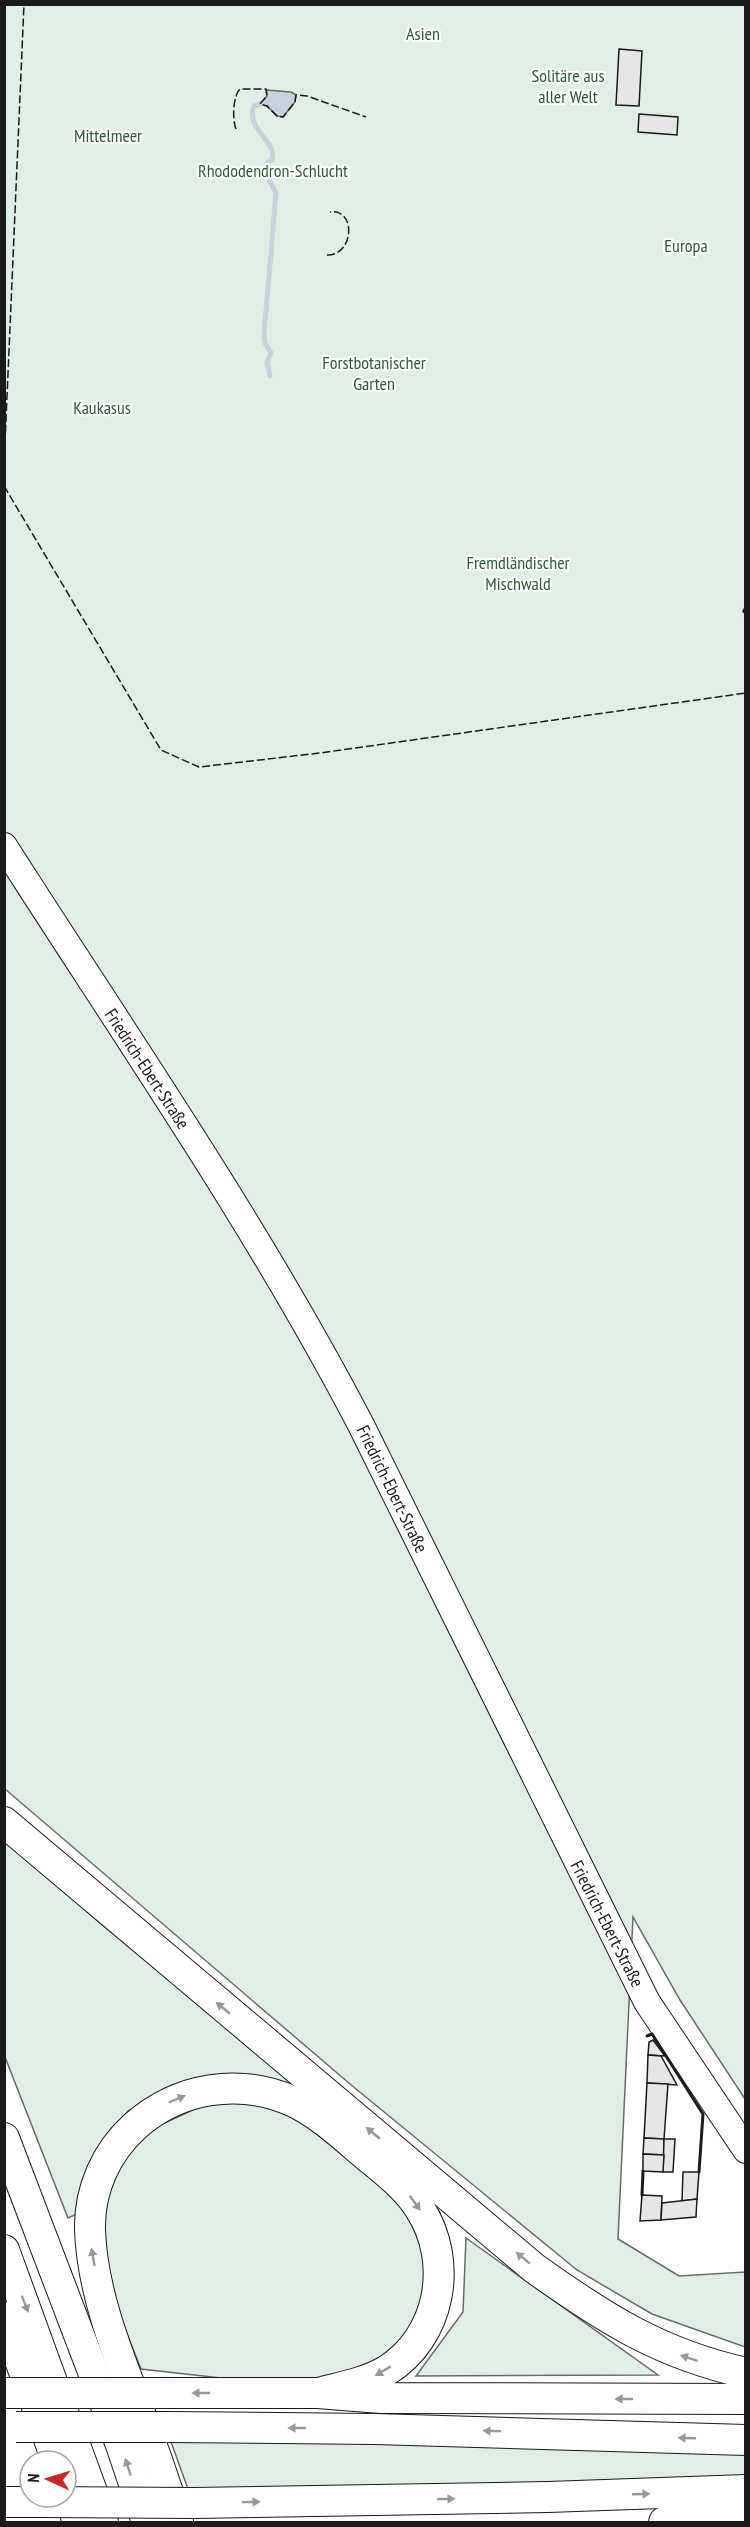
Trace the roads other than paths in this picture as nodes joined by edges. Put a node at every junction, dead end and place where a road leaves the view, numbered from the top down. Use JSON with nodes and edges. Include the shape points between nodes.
{"nodes":[{"id":1,"x":4,"y":846,"type":"edge"},
{"id":2,"x":4,"y":1822,"type":"edge"},
{"id":3,"x":4,"y":2138,"type":"edge"},
{"id":4,"x":746,"y":2150,"type":"edge"},
{"id":5,"x":22,"y":2179,"type":"junction"},
{"id":6,"x":4,"y":2250,"type":"edge"},
{"id":7,"x":4,"y":2317,"type":"edge"},
{"id":8,"x":111,"y":2335,"type":"junction"},
{"id":9,"x":4,"y":2344,"type":"edge"},
{"id":10,"x":746,"y":2373,"type":"edge"},
{"id":11,"x":5,"y":2393,"type":"edge"},
{"id":12,"x":318,"y":2393,"type":"junction"},
{"id":13,"x":746,"y":2399,"type":"edge"},
{"id":14,"x":10,"y":2427,"type":"edge"},
{"id":15,"x":746,"y":2440,"type":"edge"},
{"id":16,"x":43,"y":2449,"type":"edge"},
{"id":17,"x":53,"y":2449,"type":"edge"},
{"id":18,"x":746,"y":2490,"type":"edge"},
{"id":19,"x":78,"y":2499,"type":"edge"},
{"id":20,"x":746,"y":2508,"type":"edge"},
{"id":21,"x":61,"y":2509,"type":"edge"},
{"id":22,"x":66,"y":2509,"type":"edge"},
{"id":23,"x":185,"y":2513,"type":"edge"},
{"id":24,"x":67,"y":2523,"type":"edge"},
{"id":25,"x":78,"y":2523,"type":"edge"},
{"id":26,"x":103,"y":2523,"type":"edge"},
{"id":27,"x":147,"y":2523,"type":"edge"},
{"id":28,"x":664,"y":2523,"type":"edge"}],
"edges":[{"from":1,"to":4,"type":"main road","name":"Friedrich-Ebert-Straße","via":[[320,1346],[646,2002]]},
{"from":10,"to":2,"type":"highway","one_way":true,"via":[[684,2357],[653,2343],[585,2305],[534,2268]]},
{"from":3,"to":5,"type":"highway"},
{"from":5,"to":8,"type":"highway"},
{"from":27,"to":5,"type":"highway","one_way":true},
{"from":6,"to":26,"type":"highway","one_way":true},
{"from":7,"to":17,"type":"highway"},
{"from":8,"to":12,"type":"highway","one_way":true,"via":[[90,2230],[90,2209],[104,2166],[145,2117],[166,2104],[229,2087],[271,2094],[313,2113],[398,2183],[421,2211],[433,2235],[438,2260],[440,2279],[432,2313],[405,2356],[369,2379]]},
{"from":8,"to":23,"type":"highway"},
{"from":9,"to":16,"type":"highway"},
{"from":12,"to":11,"type":"highway","one_way":true,"bridge":true},
{"from":13,"to":12,"type":"highway","one_way":true,"via":[[381,2398]]},
{"from":15,"to":14,"type":"highway","one_way":true,"bridge":true,"via":[[375,2429]]},
{"from":23,"to":18,"type":"highway","one_way":true},
{"from":19,"to":23,"type":"highway","bridge":true},
{"from":20,"to":28,"type":"highway"},
{"from":21,"to":24,"type":"highway"},
{"from":22,"to":25,"type":"highway"}]}
